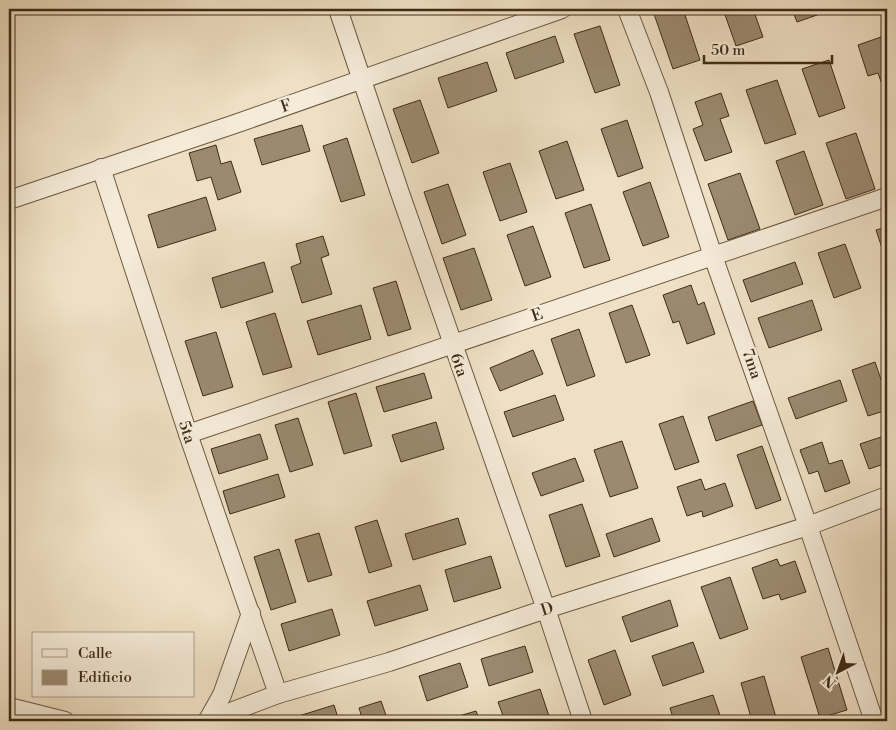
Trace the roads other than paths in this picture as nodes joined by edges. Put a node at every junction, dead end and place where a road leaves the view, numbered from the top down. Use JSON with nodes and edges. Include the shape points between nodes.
{"nodes":[{"id":1,"x":338,"y":9,"type":"edge"},
{"id":2,"x":562,"y":9,"type":"edge"},
{"id":3,"x":628,"y":9,"type":"edge"},
{"id":4,"x":362,"y":80,"type":"junction"},
{"id":5,"x":101,"y":168,"type":"junction"},
{"id":6,"x":887,"y":196,"type":"edge"},
{"id":7,"x":9,"y":200,"type":"edge"},
{"id":8,"x":713,"y":256,"type":"junction"},
{"id":9,"x":452,"y":344,"type":"junction"},
{"id":10,"x":188,"y":434,"type":"junction"},
{"id":11,"x":887,"y":496,"type":"edge"},
{"id":12,"x":808,"y":526,"type":"junction"},
{"id":13,"x":546,"y":609,"type":"junction"},
{"id":14,"x":251,"y":614,"type":"junction"},
{"id":15,"x":278,"y":694,"type":"junction"},
{"id":16,"x":9,"y":707,"type":"edge"},
{"id":17,"x":65,"y":721,"type":"edge"},
{"id":18,"x":208,"y":721,"type":"edge"},
{"id":19,"x":583,"y":721,"type":"edge"},
{"id":20,"x":874,"y":721,"type":"edge"}],
"edges":[{"from":1,"to":4,"type":"street","name":"6ta"},
{"from":2,"to":4,"type":"street","name":"F"},
{"from":3,"to":8,"type":"street","name":"7ma"},
{"from":4,"to":5,"type":"street","name":"F"},
{"from":4,"to":9,"type":"street","name":"6ta"},
{"from":5,"to":7,"type":"street","name":"F"},
{"from":5,"to":10,"type":"street","name":"5ta"},
{"from":6,"to":8,"type":"street","name":"E"},
{"from":8,"to":9,"type":"street","name":"E"},
{"from":8,"to":12,"type":"street","name":"7ma"},
{"from":9,"to":10,"type":"street","name":"E"},
{"from":9,"to":13,"type":"street","name":"6ta"},
{"from":10,"to":14,"type":"street","name":"5ta"},
{"from":11,"to":12,"type":"street","name":"D"},
{"from":12,"to":13,"type":"street","name":"D"},
{"from":12,"to":20,"type":"street","name":"7ma"},
{"from":13,"to":15,"type":"street","name":"D","via":[[388,662]]},
{"from":13,"to":19,"type":"street","name":"6ta"},
{"from":14,"to":15,"type":"street","name":"5ta"},
{"from":14,"to":18,"type":"street","via":[[222,695]]},
{"from":15,"to":18,"type":"street","name":"D"},
{"from":16,"to":17,"type":"street"}]}
